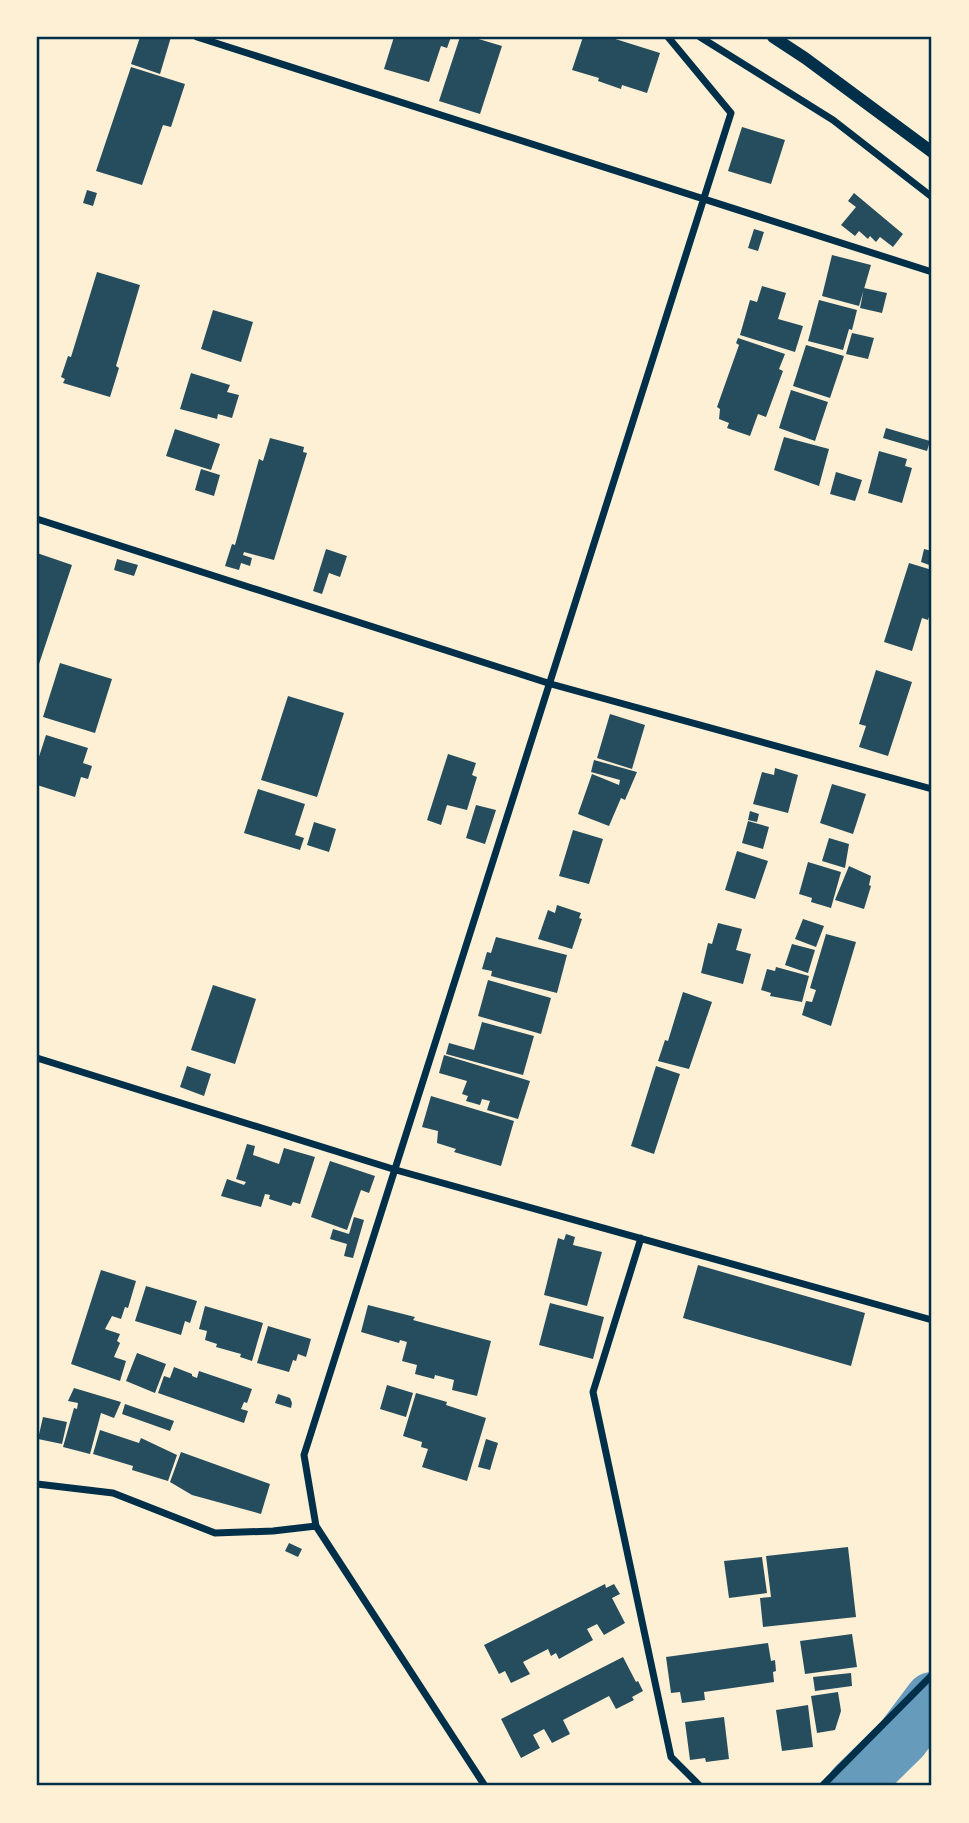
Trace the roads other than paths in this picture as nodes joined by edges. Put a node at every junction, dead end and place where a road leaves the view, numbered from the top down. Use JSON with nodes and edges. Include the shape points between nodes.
{"nodes":[{"id":1,"x":197,"y":37,"type":"edge"},
{"id":2,"x":668,"y":37,"type":"edge"},
{"id":3,"x":700,"y":37,"type":"edge"},
{"id":4,"x":773,"y":37,"type":"edge"},
{"id":5,"x":932,"y":152,"type":"edge"},
{"id":6,"x":932,"y":197,"type":"edge"},
{"id":7,"x":704,"y":198,"type":"junction"},
{"id":8,"x":932,"y":272,"type":"edge"},
{"id":9,"x":37,"y":519,"type":"edge"},
{"id":10,"x":551,"y":684,"type":"junction"},
{"id":11,"x":932,"y":789,"type":"edge"},
{"id":12,"x":37,"y":1058,"type":"edge"},
{"id":13,"x":396,"y":1170,"type":"junction"},
{"id":14,"x":640,"y":1238,"type":"junction"},
{"id":15,"x":932,"y":1320,"type":"edge"},
{"id":16,"x":37,"y":1484,"type":"edge"},
{"id":17,"x":316,"y":1526,"type":"junction"},
{"id":18,"x":932,"y":1675,"type":"edge"},
{"id":19,"x":485,"y":1786,"type":"edge"},
{"id":20,"x":700,"y":1786,"type":"edge"},
{"id":21,"x":822,"y":1786,"type":"edge"}],
"edges":[{"from":1,"to":7,"type":"street"},
{"from":2,"to":7,"type":"street","via":[[731,113]]},
{"from":3,"to":6,"type":"street","via":[[833,120]]},
{"from":4,"to":5,"type":"street"},
{"from":7,"to":8,"type":"street"},
{"from":7,"to":10,"type":"street"},
{"from":9,"to":10,"type":"street"},
{"from":10,"to":11,"type":"street"},
{"from":10,"to":13,"type":"street"},
{"from":12,"to":13,"type":"street"},
{"from":13,"to":14,"type":"street"},
{"from":13,"to":17,"type":"street","via":[[304,1455]]},
{"from":14,"to":15,"type":"street"},
{"from":14,"to":20,"type":"street","via":[[593,1392],[671,1757]]},
{"from":16,"to":17,"type":"street","via":[[113,1493],[215,1533]]},
{"from":17,"to":19,"type":"street"},
{"from":18,"to":21,"type":"street"}]}
